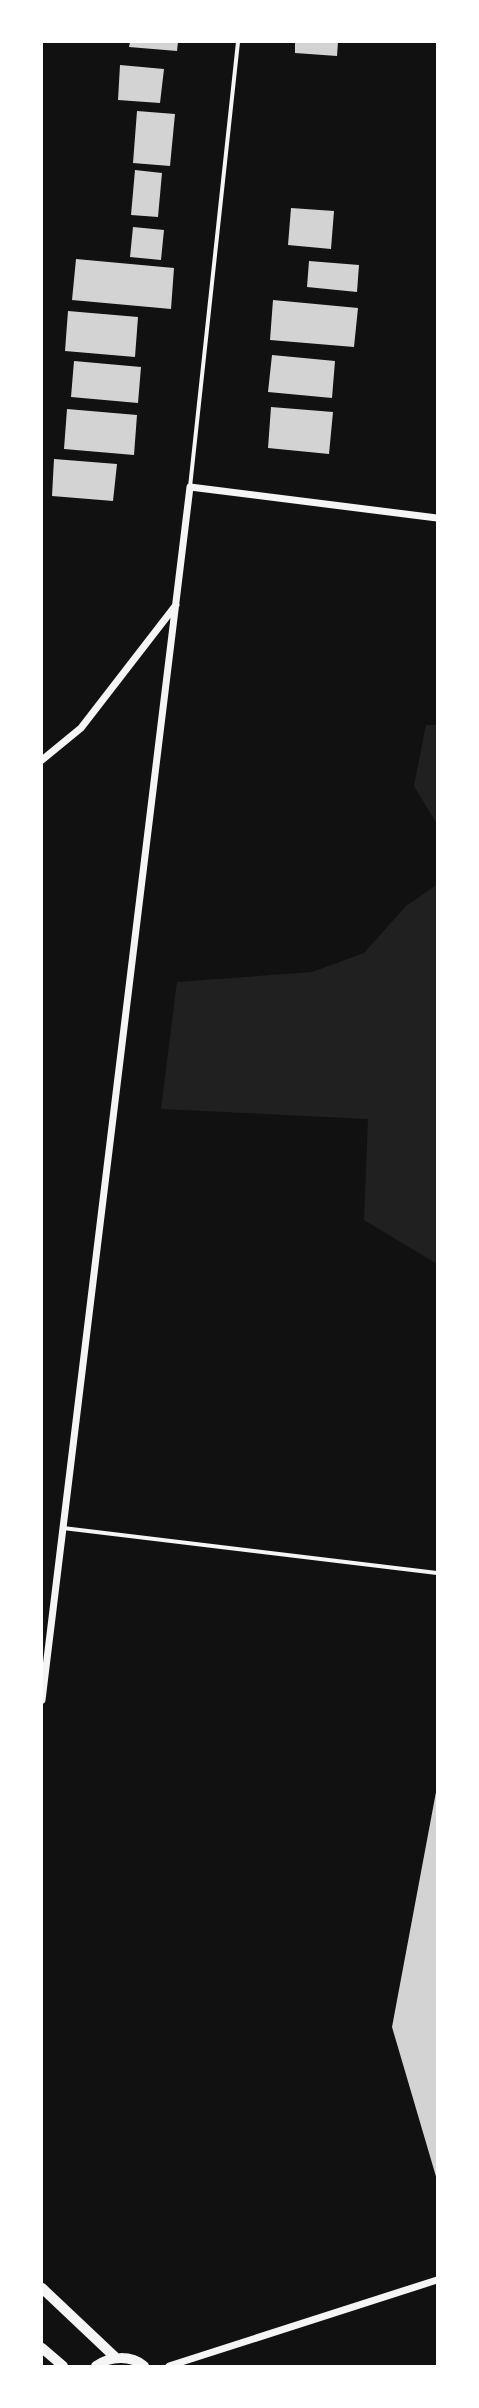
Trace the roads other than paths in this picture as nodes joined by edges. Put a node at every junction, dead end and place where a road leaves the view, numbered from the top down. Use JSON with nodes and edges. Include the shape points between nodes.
{"nodes":[{"id":1,"x":238,"y":42,"type":"edge"},
{"id":2,"x":190,"y":487,"type":"junction"},
{"id":3,"x":437,"y":518,"type":"edge"},
{"id":4,"x":176,"y":605,"type":"junction"},
{"id":5,"x":42,"y":760,"type":"edge"},
{"id":6,"x":63,"y":1528,"type":"junction"},
{"id":7,"x":437,"y":1573,"type":"edge"},
{"id":8,"x":42,"y":1700,"type":"edge"},
{"id":9,"x":437,"y":2280,"type":"edge"},
{"id":10,"x":42,"y":2288,"type":"edge"},
{"id":11,"x":42,"y":2348,"type":"edge"},
{"id":12,"x":116,"y":2358,"type":"junction"},
{"id":13,"x":63,"y":2366,"type":"edge"},
{"id":14,"x":96,"y":2366,"type":"edge"},
{"id":15,"x":144,"y":2366,"type":"edge"},
{"id":16,"x":169,"y":2366,"type":"edge"}],
"edges":[{"from":1,"to":2,"type":"street"},
{"from":2,"to":3,"type":"street"},
{"from":2,"to":4,"type":"street"},
{"from":4,"to":5,"type":"street","via":[[81,728]]},
{"from":4,"to":6,"type":"street"},
{"from":6,"to":7,"type":"street"},
{"from":6,"to":8,"type":"street"},
{"from":9,"to":16,"type":"street"},
{"from":10,"to":12,"type":"main road"},
{"from":11,"to":13,"type":"main road"},
{"from":12,"to":14,"type":"main road"},
{"from":12,"to":15,"type":"main road","via":[[129,2359]]}]}
